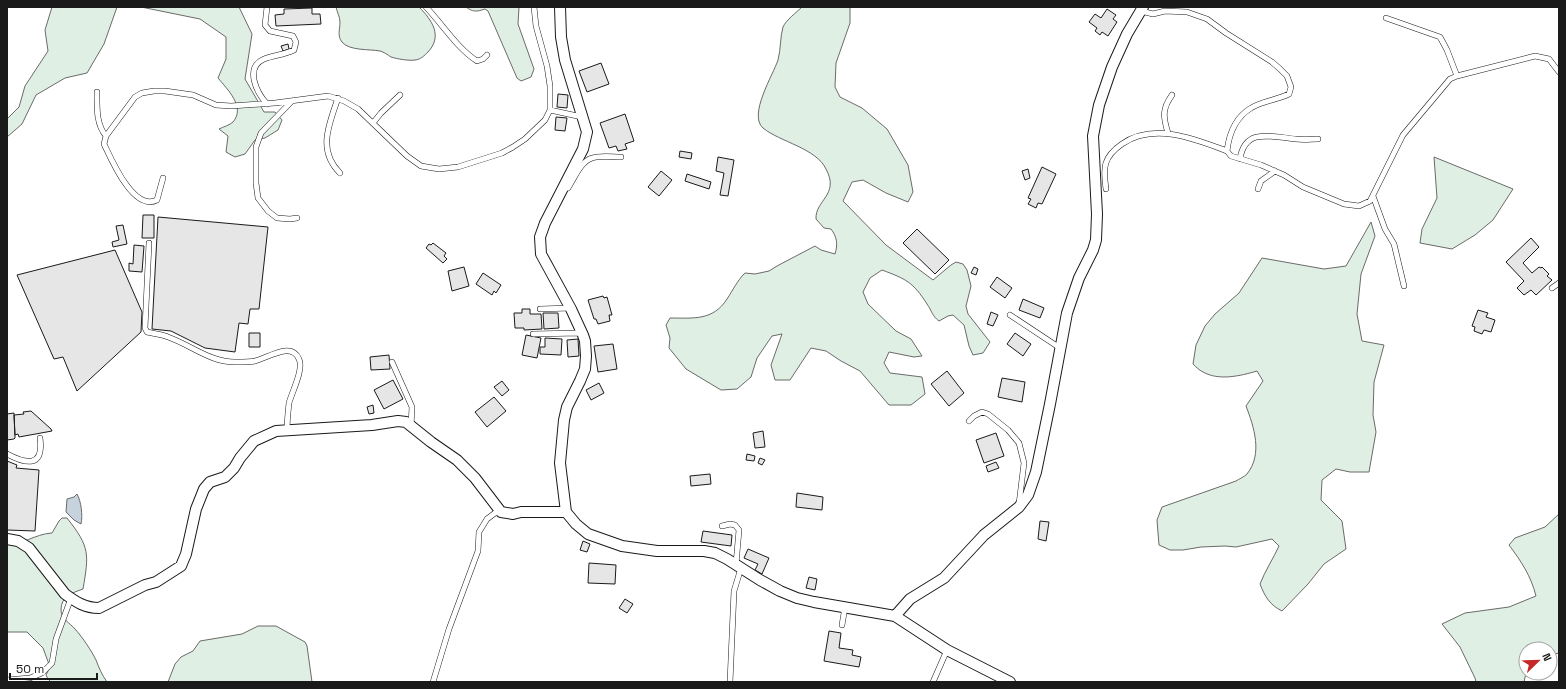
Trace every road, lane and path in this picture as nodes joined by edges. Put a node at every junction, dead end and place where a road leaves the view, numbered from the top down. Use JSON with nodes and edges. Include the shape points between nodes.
{"nodes":[{"id":1,"x":268,"y":7,"type":"edge"},
{"id":2,"x":426,"y":7,"type":"edge"},
{"id":3,"x":534,"y":7,"type":"edge"},
{"id":4,"x":560,"y":7,"type":"edge"},
{"id":5,"x":1142,"y":9,"type":"edge"},
{"id":6,"x":1166,"y":9,"type":"edge"},
{"id":7,"x":1386,"y":18,"type":"dead end"},
{"id":8,"x":487,"y":55,"type":"dead end"},
{"id":9,"x":1559,"y":72,"type":"edge"},
{"id":10,"x":1457,"y":76,"type":"junction"},
{"id":11,"x":97,"y":92,"type":"dead end"},
{"id":12,"x":400,"y":95,"type":"dead end"},
{"id":13,"x":1172,"y":95,"type":"dead end"},
{"id":14,"x":338,"y":98,"type":"junction"},
{"id":15,"x":292,"y":101,"type":"junction"},
{"id":16,"x":267,"y":104,"type":"junction"},
{"id":17,"x":550,"y":110,"type":"junction"},
{"id":18,"x":583,"y":117,"type":"junction"},
{"id":19,"x":373,"y":123,"type":"junction"},
{"id":20,"x":1168,"y":133,"type":"junction"},
{"id":21,"x":106,"y":136,"type":"junction"},
{"id":22,"x":1318,"y":139,"type":"dead end"},
{"id":23,"x":1228,"y":151,"type":"junction"},
{"id":24,"x":621,"y":157,"type":"dead end"},
{"id":25,"x":1240,"y":159,"type":"junction"},
{"id":26,"x":1275,"y":171,"type":"junction"},
{"id":27,"x":340,"y":173,"type":"dead end"},
{"id":28,"x":163,"y":178,"type":"dead end"},
{"id":29,"x":1106,"y":189,"type":"dead end"},
{"id":30,"x":1258,"y":189,"type":"dead end"},
{"id":31,"x":1373,"y":196,"type":"junction"},
{"id":32,"x":555,"y":204,"type":"junction"},
{"id":33,"x":297,"y":218,"type":"dead end"},
{"id":34,"x":149,"y":243,"type":"dead end"},
{"id":35,"x":1559,"y":283,"type":"edge"},
{"id":36,"x":1404,"y":286,"type":"dead end"},
{"id":37,"x":1552,"y":288,"type":"dead end"},
{"id":38,"x":540,"y":308,"type":"dead end"},
{"id":39,"x":571,"y":309,"type":"junction"},
{"id":40,"x":1010,"y":315,"type":"dead end"},
{"id":41,"x":533,"y":334,"type":"dead end"},
{"id":42,"x":583,"y":335,"type":"junction"},
{"id":43,"x":1060,"y":348,"type":"junction"},
{"id":44,"x":392,"y":362,"type":"dead end"},
{"id":45,"x":969,"y":422,"type":"dead end"},
{"id":46,"x":411,"y":427,"type":"junction"},
{"id":47,"x":288,"y":431,"type":"junction"},
{"id":48,"x":40,"y":438,"type":"dead end"},
{"id":49,"x":7,"y":454,"type":"edge"},
{"id":50,"x":1019,"y":507,"type":"junction"},
{"id":51,"x":501,"y":512,"type":"junction"},
{"id":52,"x":566,"y":512,"type":"junction"},
{"id":53,"x":722,"y":526,"type":"dead end"},
{"id":54,"x":7,"y":539,"type":"edge"},
{"id":55,"x":739,"y":566,"type":"junction"},
{"id":56,"x":71,"y":598,"type":"junction"},
{"id":57,"x":845,"y":607,"type":"junction"},
{"id":58,"x":895,"y":616,"type":"junction"},
{"id":59,"x":842,"y":625,"type":"dead end"},
{"id":60,"x":947,"y":650,"type":"junction"},
{"id":61,"x":7,"y":680,"type":"edge"},
{"id":62,"x":433,"y":682,"type":"edge"},
{"id":63,"x":730,"y":682,"type":"edge"},
{"id":64,"x":933,"y":682,"type":"edge"},
{"id":65,"x":1010,"y":682,"type":"edge"}],
"edges":[{"from":1,"to":16,"type":"lane","via":[[265,25],[270,31],[293,36],[296,42],[294,50],[263,60],[254,71],[256,89]]},
{"from":2,"to":8,"type":"lane","via":[[471,57],[477,61]]},
{"from":3,"to":17,"type":"lane","via":[[536,26],[547,66]]},
{"from":4,"to":18,"type":"street","via":[[565,60]]},
{"from":5,"to":6,"type":"lane","via":[[1153,14]]},
{"from":5,"to":43,"type":"street","via":[[1127,34],[1098,105],[1093,136],[1096,240],[1069,306]]},
{"from":6,"to":23,"type":"lane","via":[[1187,12],[1207,19],[1272,62],[1287,76],[1291,86],[1289,94],[1251,108],[1241,116],[1232,130]]},
{"from":7,"to":10,"type":"lane","via":[[1440,37]]},
{"from":9,"to":10,"type":"lane","via":[[1549,59],[1535,56]]},
{"from":10,"to":31,"type":"lane","via":[[1450,79],[1403,135]]},
{"from":11,"to":21,"type":"lane","via":[[98,117],[101,130]]},
{"from":12,"to":19,"type":"lane"},
{"from":13,"to":20,"type":"lane","via":[[1164,105]]},
{"from":14,"to":15,"type":"lane","via":[[328,96]]},
{"from":14,"to":19,"type":"lane","via":[[358,109]]},
{"from":14,"to":27,"type":"lane","via":[[326,142],[327,154]]},
{"from":15,"to":16,"type":"lane"},
{"from":15,"to":33,"type":"lane","via":[[261,133],[256,147],[256,183],[258,198],[268,211],[277,218]]},
{"from":16,"to":21,"type":"lane","via":[[216,105],[179,92],[142,93],[135,97]]},
{"from":17,"to":18,"type":"lane"},
{"from":17,"to":19,"type":"lane","via":[[545,120],[502,153],[458,167],[439,169],[421,166]]},
{"from":18,"to":32,"type":"street","via":[[587,132],[583,149]]},
{"from":20,"to":23,"type":"lane","via":[[1185,136]]},
{"from":20,"to":29,"type":"lane","via":[[1129,139],[1114,149],[1106,159],[1103,172]]},
{"from":21,"to":28,"type":"lane","via":[[104,144],[110,157],[135,196],[143,201],[157,200]]},
{"from":22,"to":25,"type":"lane","via":[[1259,137],[1248,141],[1242,149]]},
{"from":23,"to":25,"type":"lane","via":[[1231,156]]},
{"from":24,"to":32,"type":"lane","via":[[592,158],[585,162]]},
{"from":25,"to":26,"type":"lane","via":[[1261,164]]},
{"from":26,"to":30,"type":"lane","via":[[1261,181]]},
{"from":26,"to":31,"type":"lane","via":[[1344,204],[1360,206],[1370,201]]},
{"from":31,"to":36,"type":"lane","via":[[1385,229],[1394,244]]},
{"from":32,"to":39,"type":"street","via":[[540,236],[541,254]]},
{"from":34,"to":47,"type":"lane","via":[[145,328],[147,332],[167,336],[205,355],[235,362],[255,361],[282,351],[295,354],[301,362],[290,401]]},
{"from":35,"to":37,"type":"lane"},
{"from":38,"to":39,"type":"lane"},
{"from":39,"to":42,"type":"street"},
{"from":40,"to":43,"type":"lane"},
{"from":41,"to":42,"type":"lane","via":[[579,332]]},
{"from":42,"to":52,"type":"street","via":[[586,356],[584,369],[564,420],[560,463]]},
{"from":43,"to":50,"type":"street","via":[[1036,472],[1028,495]]},
{"from":44,"to":46,"type":"lane","via":[[412,407]]},
{"from":45,"to":50,"type":"lane","via":[[982,412],[988,414],[1019,443],[1024,463]]},
{"from":46,"to":47,"type":"street","via":[[406,422],[398,421]]},
{"from":46,"to":51,"type":"street","via":[[457,460],[475,478]]},
{"from":47,"to":56,"type":"street","via":[[276,431],[254,441],[225,477],[210,482],[204,489],[181,566],[156,582],[99,608],[82,605]]},
{"from":48,"to":49,"type":"lane","via":[[39,456],[34,462],[19,460]]},
{"from":50,"to":58,"type":"street","via":[[984,535],[944,578],[910,599]]},
{"from":51,"to":52,"type":"street"},
{"from":51,"to":62,"type":"lane","via":[[487,519],[479,532],[478,551],[449,629]]},
{"from":52,"to":55,"type":"street","via":[[588,534],[622,546],[657,551],[704,552],[715,554]]},
{"from":53,"to":55,"type":"lane","via":[[736,525],[739,530]]},
{"from":54,"to":56,"type":"street","via":[[18,541],[29,548],[65,594]]},
{"from":55,"to":57,"type":"street","via":[[780,591],[797,598]]},
{"from":55,"to":63,"type":"lane","via":[[734,591]]},
{"from":56,"to":61,"type":"lane","via":[[56,639],[52,663],[42,674]]},
{"from":57,"to":58,"type":"street"},
{"from":57,"to":59,"type":"lane"},
{"from":58,"to":60,"type":"street"},
{"from":60,"to":64,"type":"lane"},
{"from":60,"to":65,"type":"street"}]}
